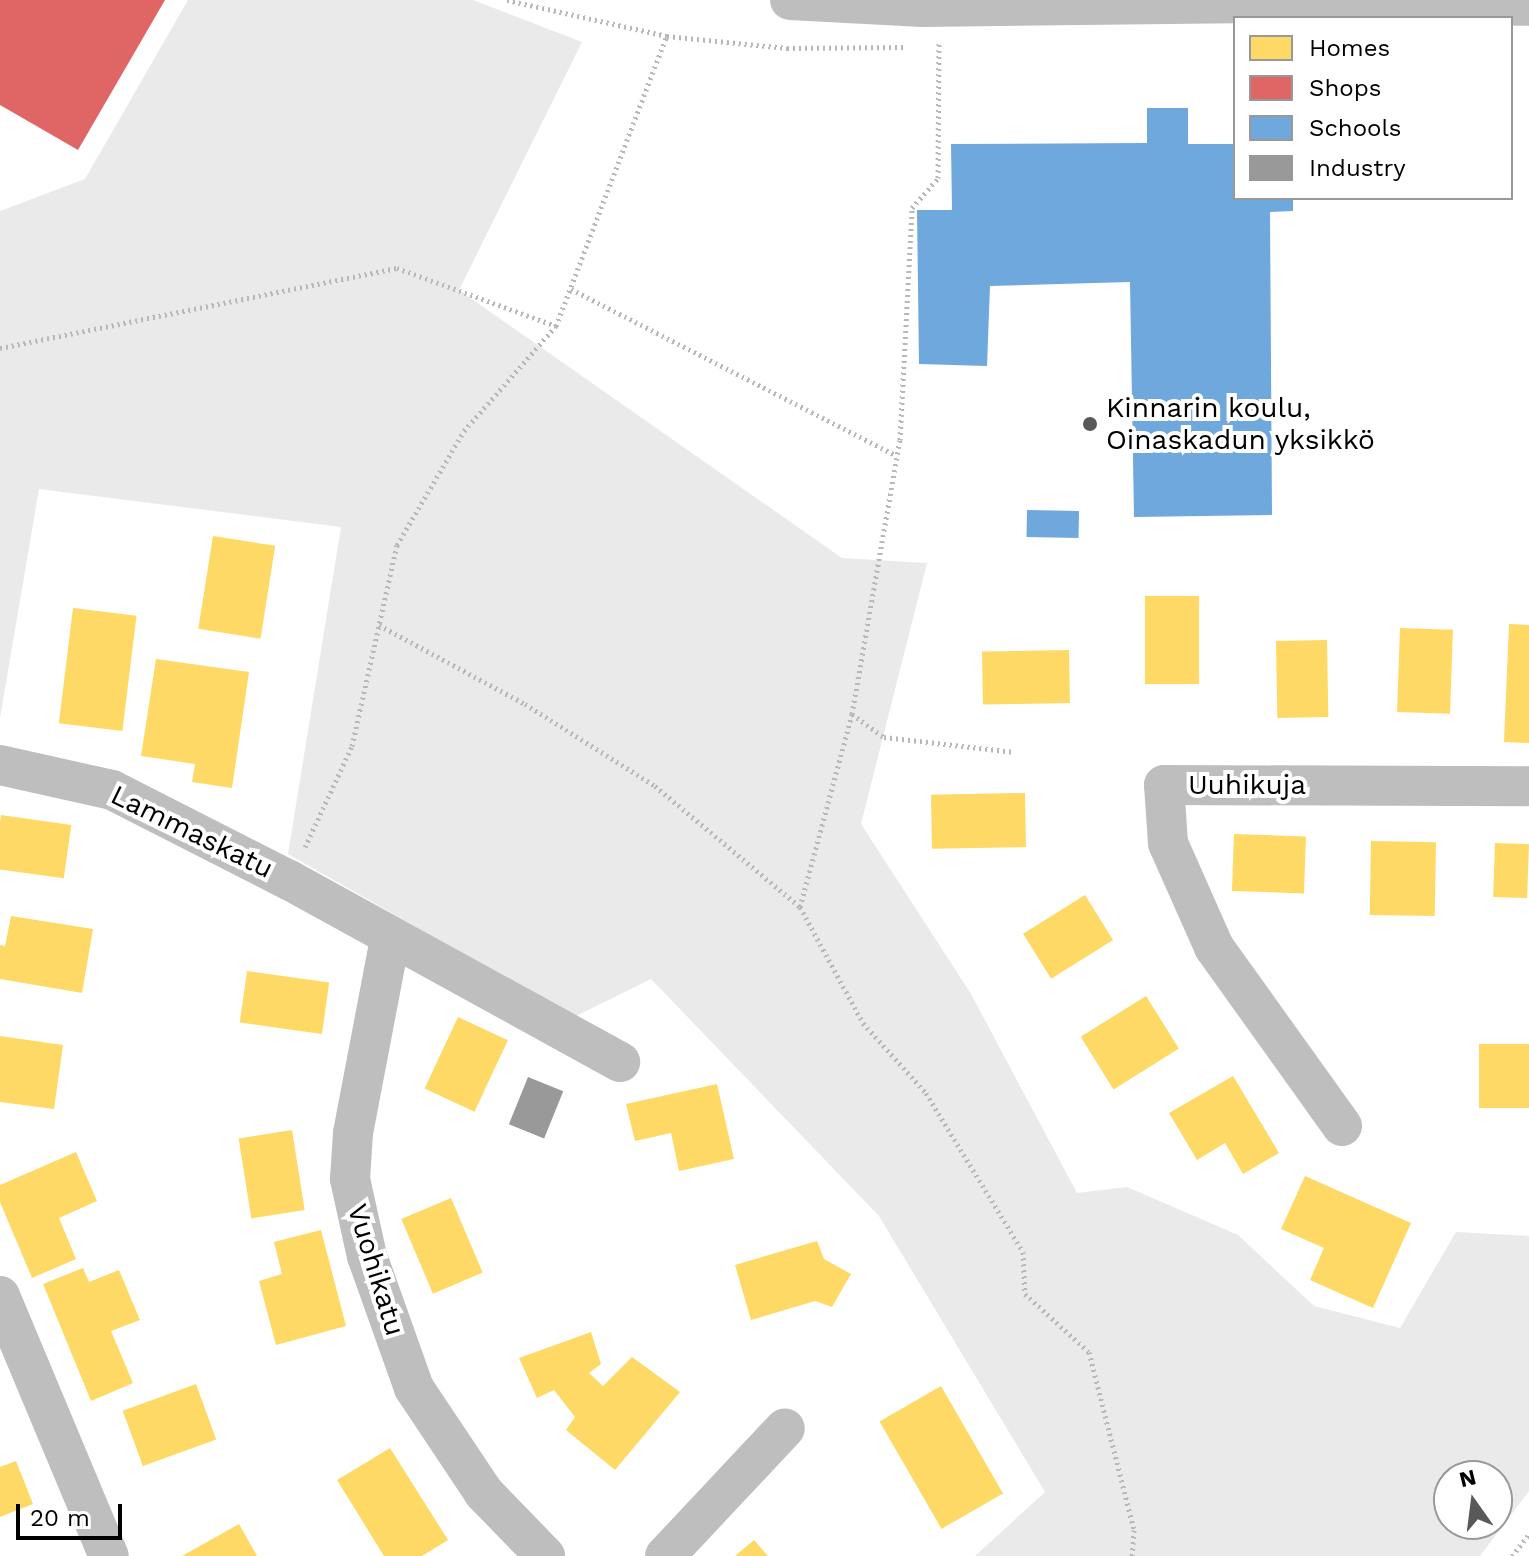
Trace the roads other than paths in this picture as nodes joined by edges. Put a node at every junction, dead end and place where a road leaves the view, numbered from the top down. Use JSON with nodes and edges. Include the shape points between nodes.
{"nodes":[{"id":1,"x":790,"y":0,"type":"edge"},
{"id":2,"x":1256,"y":1,"type":"edge"},
{"id":3,"x":1529,"y":6,"type":"edge"},
{"id":4,"x":0,"y":765,"type":"edge"},
{"id":5,"x":1529,"y":786,"type":"edge"},
{"id":6,"x":390,"y":939,"type":"junction"},
{"id":7,"x":620,"y":1062,"type":"dead end"},
{"id":8,"x":1342,"y":1126,"type":"dead end"},
{"id":9,"x":0,"y":1296,"type":"edge"},
{"id":10,"x":785,"y":1428,"type":"dead end"},
{"id":11,"x":109,"y":1556,"type":"edge"},
{"id":12,"x":545,"y":1556,"type":"edge"},
{"id":13,"x":665,"y":1556,"type":"edge"}],
"edges":[{"from":1,"to":2,"type":"street","via":[[941,7]]},
{"from":2,"to":3,"type":"street"},
{"from":4,"to":6,"type":"street","name":"Lammaskatu","via":[[112,790],[289,880]]},
{"from":5,"to":8,"type":"street","name":"Uuhikuja","via":[[1164,785],[1168,843],[1214,947]]},
{"from":6,"to":7,"type":"street","name":"Lammaskatu"},
{"from":6,"to":12,"type":"street","name":"Vuohikatu","via":[[353,1133],[350,1179],[367,1256],[414,1388],[484,1493]]},
{"from":9,"to":11,"type":"street"},
{"from":10,"to":13,"type":"street"}]}
